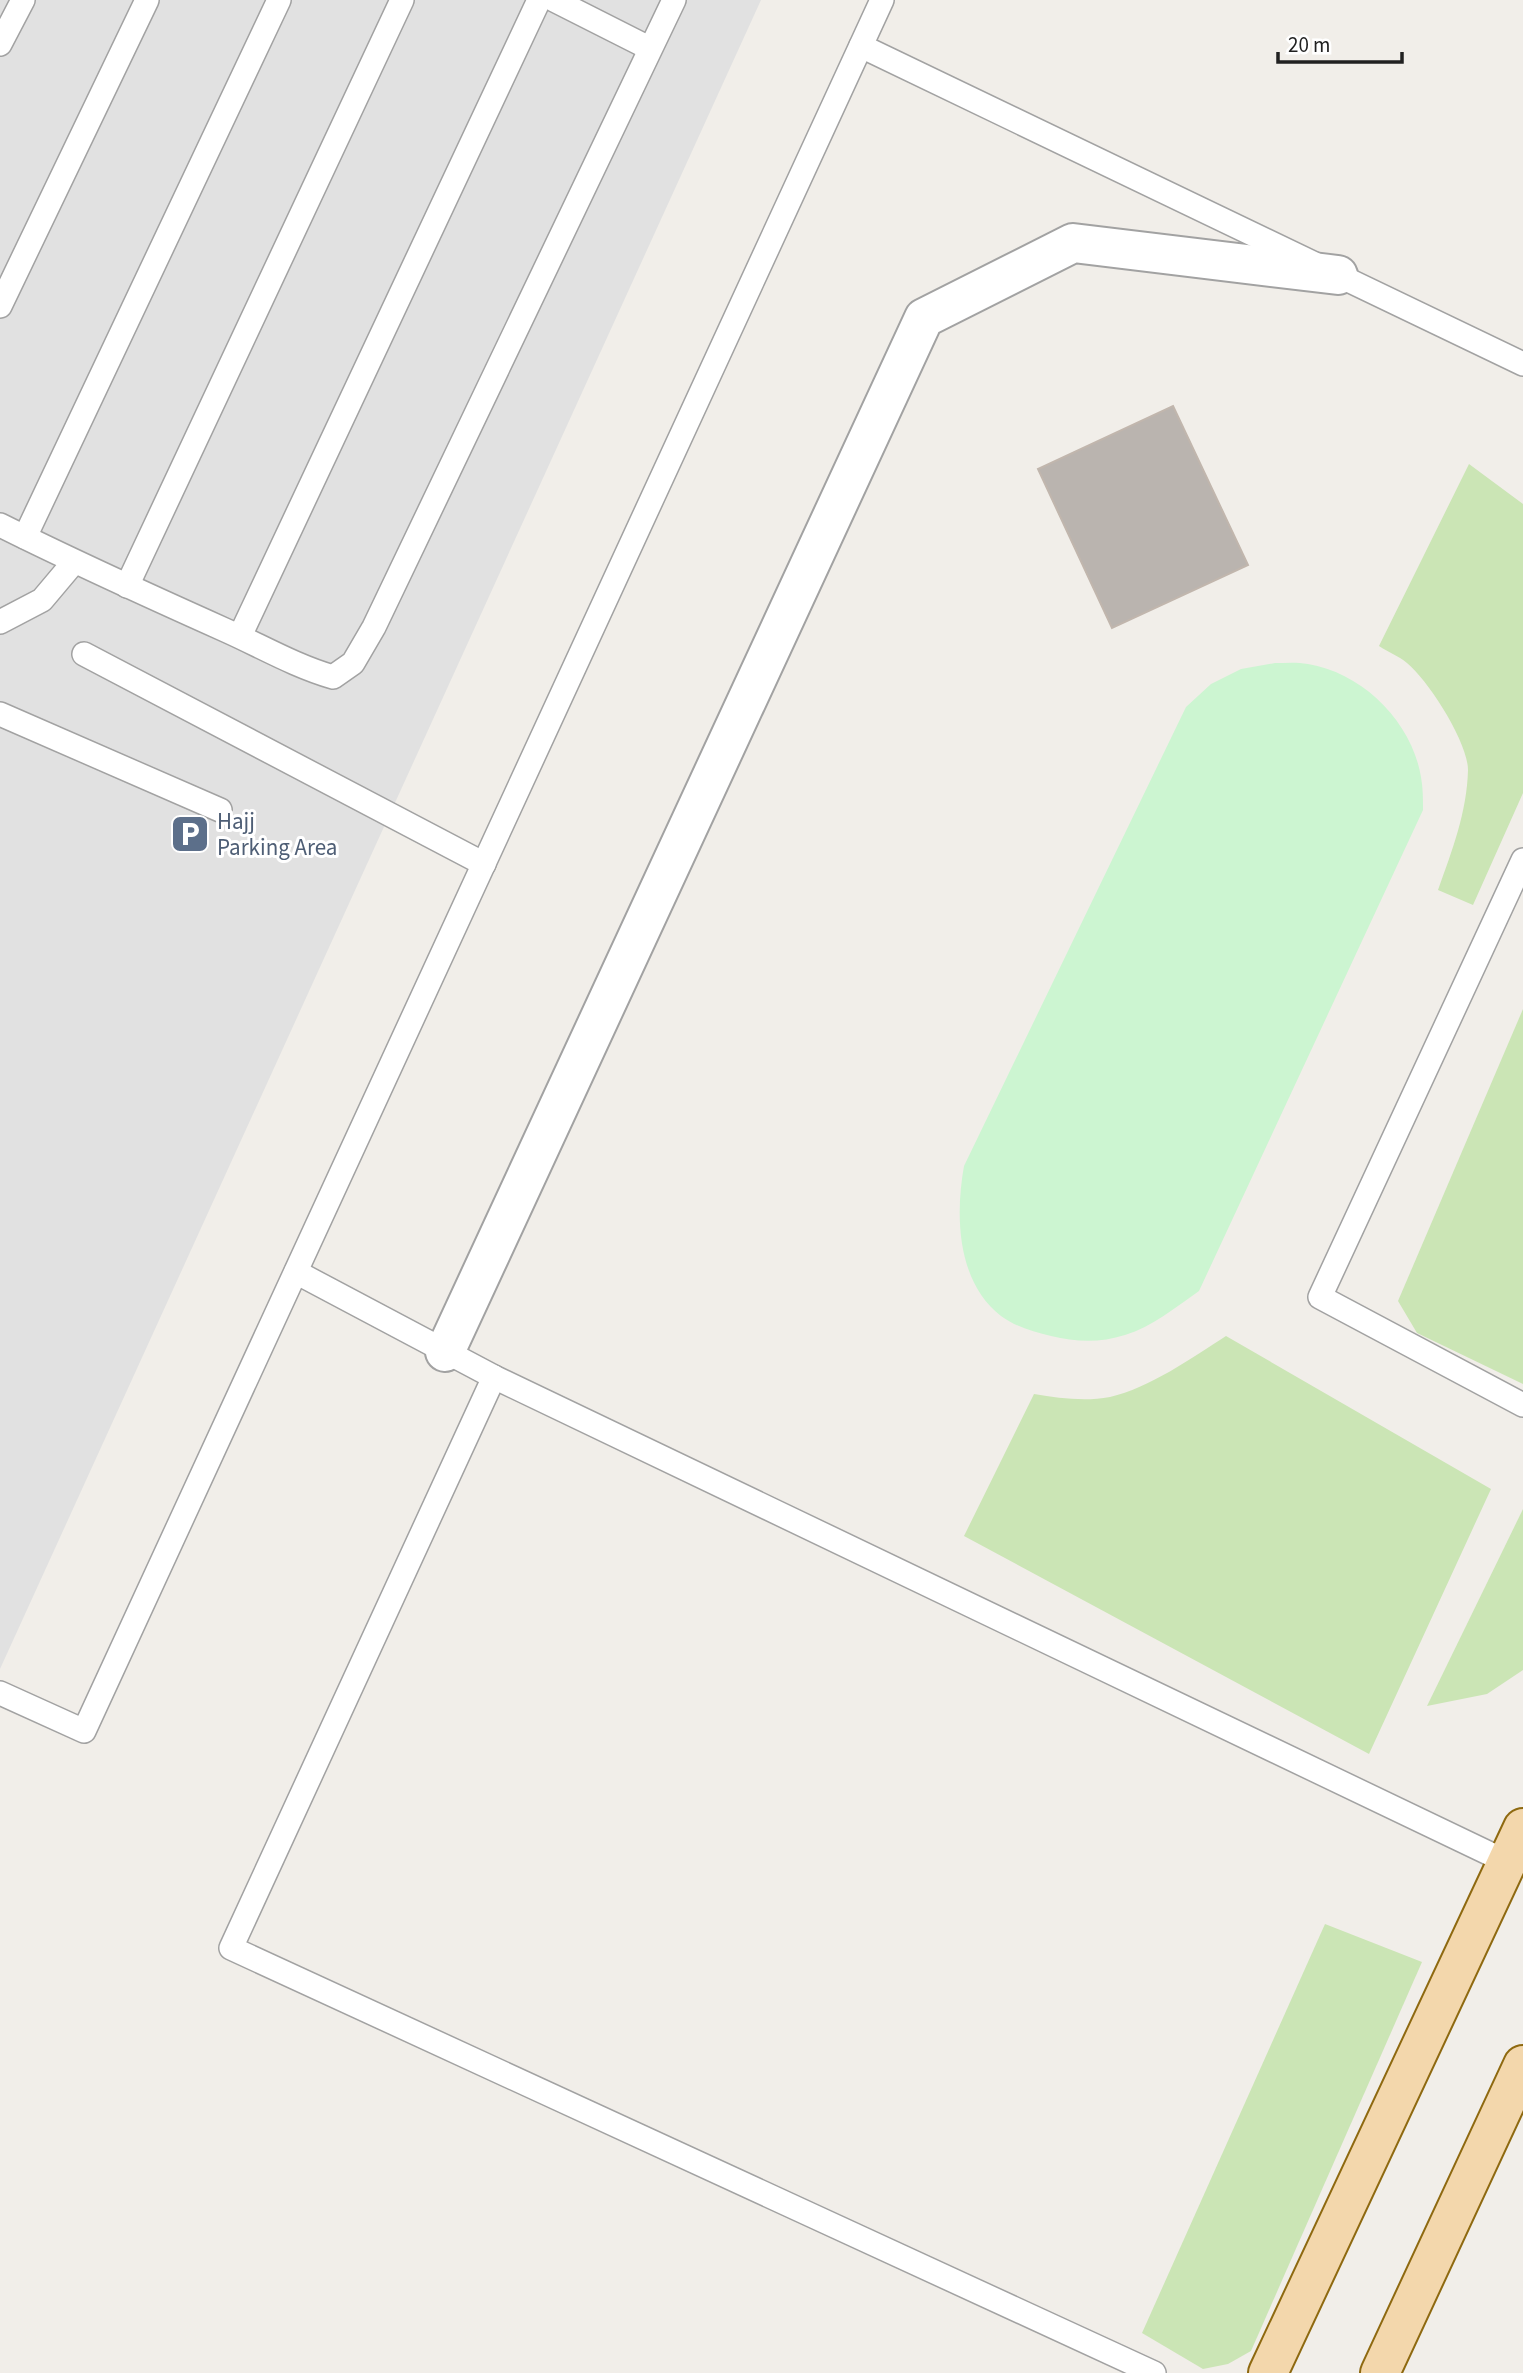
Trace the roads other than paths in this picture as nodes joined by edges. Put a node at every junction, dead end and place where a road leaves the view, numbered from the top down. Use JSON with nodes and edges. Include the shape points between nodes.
{"nodes":[{"id":1,"x":23,"y":0,"type":"edge"},
{"id":2,"x":147,"y":0,"type":"edge"},
{"id":3,"x":279,"y":0,"type":"edge"},
{"id":4,"x":402,"y":0,"type":"edge"},
{"id":5,"x":538,"y":0,"type":"edge"},
{"id":6,"x":554,"y":0,"type":"edge"},
{"id":7,"x":674,"y":0,"type":"edge"},
{"id":8,"x":883,"y":0,"type":"edge"},
{"id":9,"x":0,"y":44,"type":"edge"},
{"id":10,"x":861,"y":46,"type":"junction"},
{"id":11,"x":649,"y":48,"type":"junction"},
{"id":12,"x":1338,"y":275,"type":"junction"},
{"id":13,"x":0,"y":306,"type":"edge"},
{"id":14,"x":1523,"y":364,"type":"edge"},
{"id":15,"x":0,"y":525,"type":"edge"},
{"id":16,"x":25,"y":537,"type":"junction"},
{"id":17,"x":74,"y":562,"type":"junction"},
{"id":18,"x":127,"y":586,"type":"junction"},
{"id":19,"x":0,"y":622,"type":"edge"},
{"id":20,"x":240,"y":636,"type":"junction"},
{"id":21,"x":85,"y":654,"type":"dead end"},
{"id":22,"x":0,"y":714,"type":"edge"},
{"id":23,"x":219,"y":810,"type":"dead end"},
{"id":24,"x":1523,"y":860,"type":"edge"},
{"id":25,"x":484,"y":864,"type":"junction"},
{"id":26,"x":296,"y":1272,"type":"junction"},
{"id":27,"x":445,"y":1352,"type":"junction"},
{"id":28,"x":494,"y":1377,"type":"junction"},
{"id":29,"x":1523,"y":1405,"type":"edge"},
{"id":30,"x":0,"y":1693,"type":"edge"},
{"id":31,"x":1523,"y":1828,"type":"edge"},
{"id":32,"x":1507,"y":1862,"type":"junction"},
{"id":33,"x":1523,"y":2065,"type":"edge"},
{"id":34,"x":1154,"y":2373,"type":"edge"},
{"id":35,"x":1268,"y":2373,"type":"edge"},
{"id":36,"x":1380,"y":2373,"type":"edge"}],
"edges":[{"from":1,"to":9,"type":"lane"},
{"from":2,"to":13,"type":"lane"},
{"from":3,"to":16,"type":"lane"},
{"from":4,"to":18,"type":"lane"},
{"from":5,"to":20,"type":"lane"},
{"from":6,"to":11,"type":"lane"},
{"from":7,"to":11,"type":"lane"},
{"from":8,"to":10,"type":"lane"},
{"from":10,"to":12,"type":"lane"},
{"from":10,"to":25,"type":"lane"},
{"from":11,"to":20,"type":"lane","via":[[354,663],[333,677],[303,668]]},
{"from":12,"to":14,"type":"lane"},
{"from":12,"to":27,"type":"street","via":[[1073,243],[924,318]]},
{"from":15,"to":16,"type":"lane"},
{"from":16,"to":17,"type":"lane"},
{"from":17,"to":18,"type":"lane"},
{"from":17,"to":19,"type":"lane","via":[[43,600]]},
{"from":18,"to":20,"type":"lane"},
{"from":21,"to":25,"type":"lane"},
{"from":22,"to":23,"type":"lane"},
{"from":24,"to":29,"type":"lane","via":[[1320,1297]]},
{"from":25,"to":26,"type":"lane"},
{"from":26,"to":27,"type":"lane"},
{"from":26,"to":30,"type":"lane","via":[[84,1731]]},
{"from":27,"to":28,"type":"lane"},
{"from":28,"to":32,"type":"lane"},
{"from":28,"to":34,"type":"lane","via":[[231,1948]]},
{"from":31,"to":32,"type":"main road"},
{"from":32,"to":35,"type":"main road"},
{"from":33,"to":36,"type":"main road"}]}
